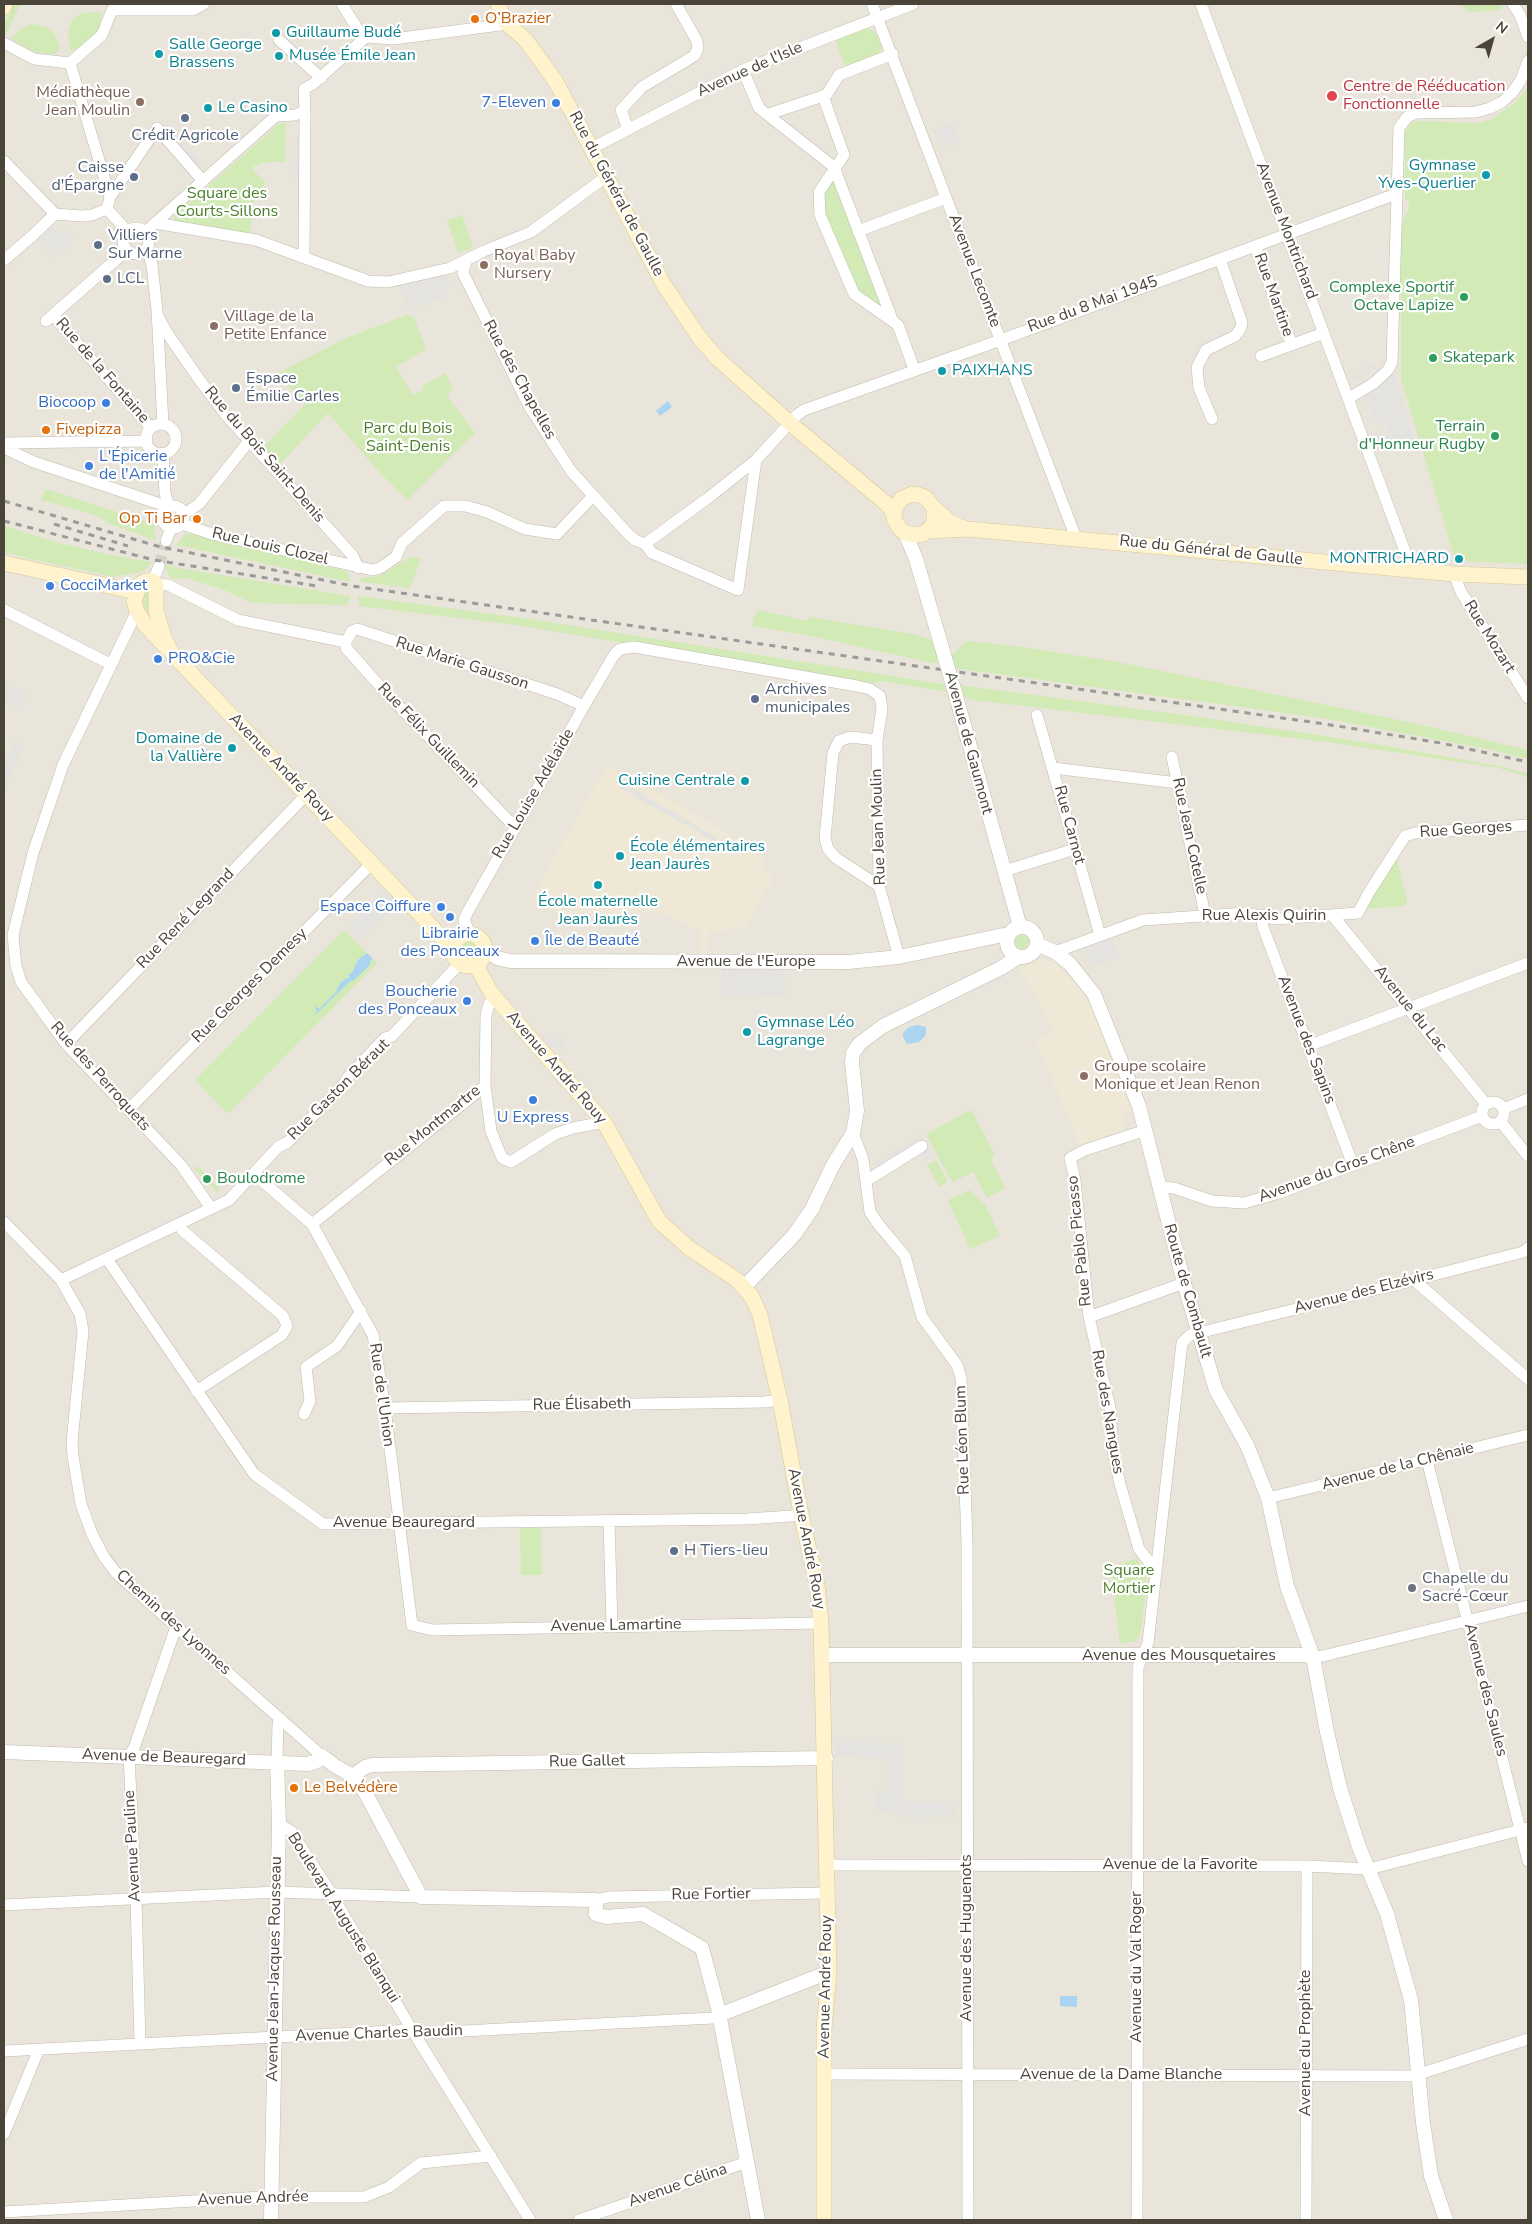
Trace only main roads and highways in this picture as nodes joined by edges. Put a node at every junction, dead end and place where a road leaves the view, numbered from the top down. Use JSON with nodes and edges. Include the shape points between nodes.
{"nodes":[{"id":1,"x":498,"y":4,"type":"edge"},
{"id":2,"x":863,"y":485,"type":"junction"},
{"id":3,"x":906,"y":496,"type":"junction"},
{"id":4,"x":934,"y":508,"type":"junction"},
{"id":5,"x":894,"y":514,"type":"junction"},
{"id":6,"x":968,"y":529,"type":"junction"},
{"id":7,"x":925,"y":532,"type":"junction"},
{"id":8,"x":4,"y":563,"type":"edge"},
{"id":9,"x":1528,"y":577,"type":"edge"},
{"id":10,"x":136,"y":592,"type":"junction"},
{"id":11,"x":156,"y":611,"type":"junction"},
{"id":12,"x":138,"y":613,"type":"junction"},
{"id":13,"x":171,"y":651,"type":"junction"},
{"id":14,"x":461,"y":940,"type":"junction"},
{"id":15,"x":468,"y":963,"type":"junction"},
{"id":16,"x":824,"y":2220,"type":"edge"}],
"edges":[{"from":1,"to":2,"type":"main road","name":"Rue du Général de Gaulle","via":[[507,24],[524,39],[556,82],[664,285],[694,330],[718,359]]},
{"from":2,"to":3,"type":"main road","name":"Rue du Général de Gaulle","via":[[883,493]]},
{"from":2,"to":5,"type":"main road","name":"Rue du Général de Gaulle"},
{"from":3,"to":4,"type":"main road","via":[[925,497]]},
{"from":3,"to":5,"type":"main road","via":[[897,503]]},
{"from":4,"to":6,"type":"main road","name":"Rue du Général de Gaulle","via":[[950,522]]},
{"from":4,"to":7,"type":"main road","via":[[934,520]]},
{"from":5,"to":7,"type":"main road","via":[[896,525],[904,533]]},
{"from":6,"to":7,"type":"main road","name":"Rue du Général de Gaulle"},
{"from":6,"to":9,"type":"main road","name":"Rue du Général de Gaulle","via":[[1454,574]]},
{"from":8,"to":10,"type":"main road"},
{"from":10,"to":11,"type":"main road","name":"Avenue André Rouy","via":[[140,584],[155,583]]},
{"from":10,"to":12,"type":"main road","via":[[134,602]]},
{"from":11,"to":12,"type":"main road","via":[[149,617]]},
{"from":11,"to":13,"type":"main road","name":"Avenue André Rouy"},
{"from":12,"to":13,"type":"main road","name":"Avenue André Rouy"},
{"from":13,"to":14,"type":"main road","name":"Avenue André Rouy","via":[[432,928]]},
{"from":14,"to":15,"type":"main road","via":[[455,957]]},
{"from":14,"to":15,"type":"main road","via":[[480,939],[484,948],[483,956]]},
{"from":15,"to":16,"type":"main road","name":"Avenue André Rouy","via":[[476,985],[493,995],[604,1122],[659,1221],[689,1248],[744,1287],[760,1315],[817,1584],[821,1623],[829,1972],[823,2074]]}]}
